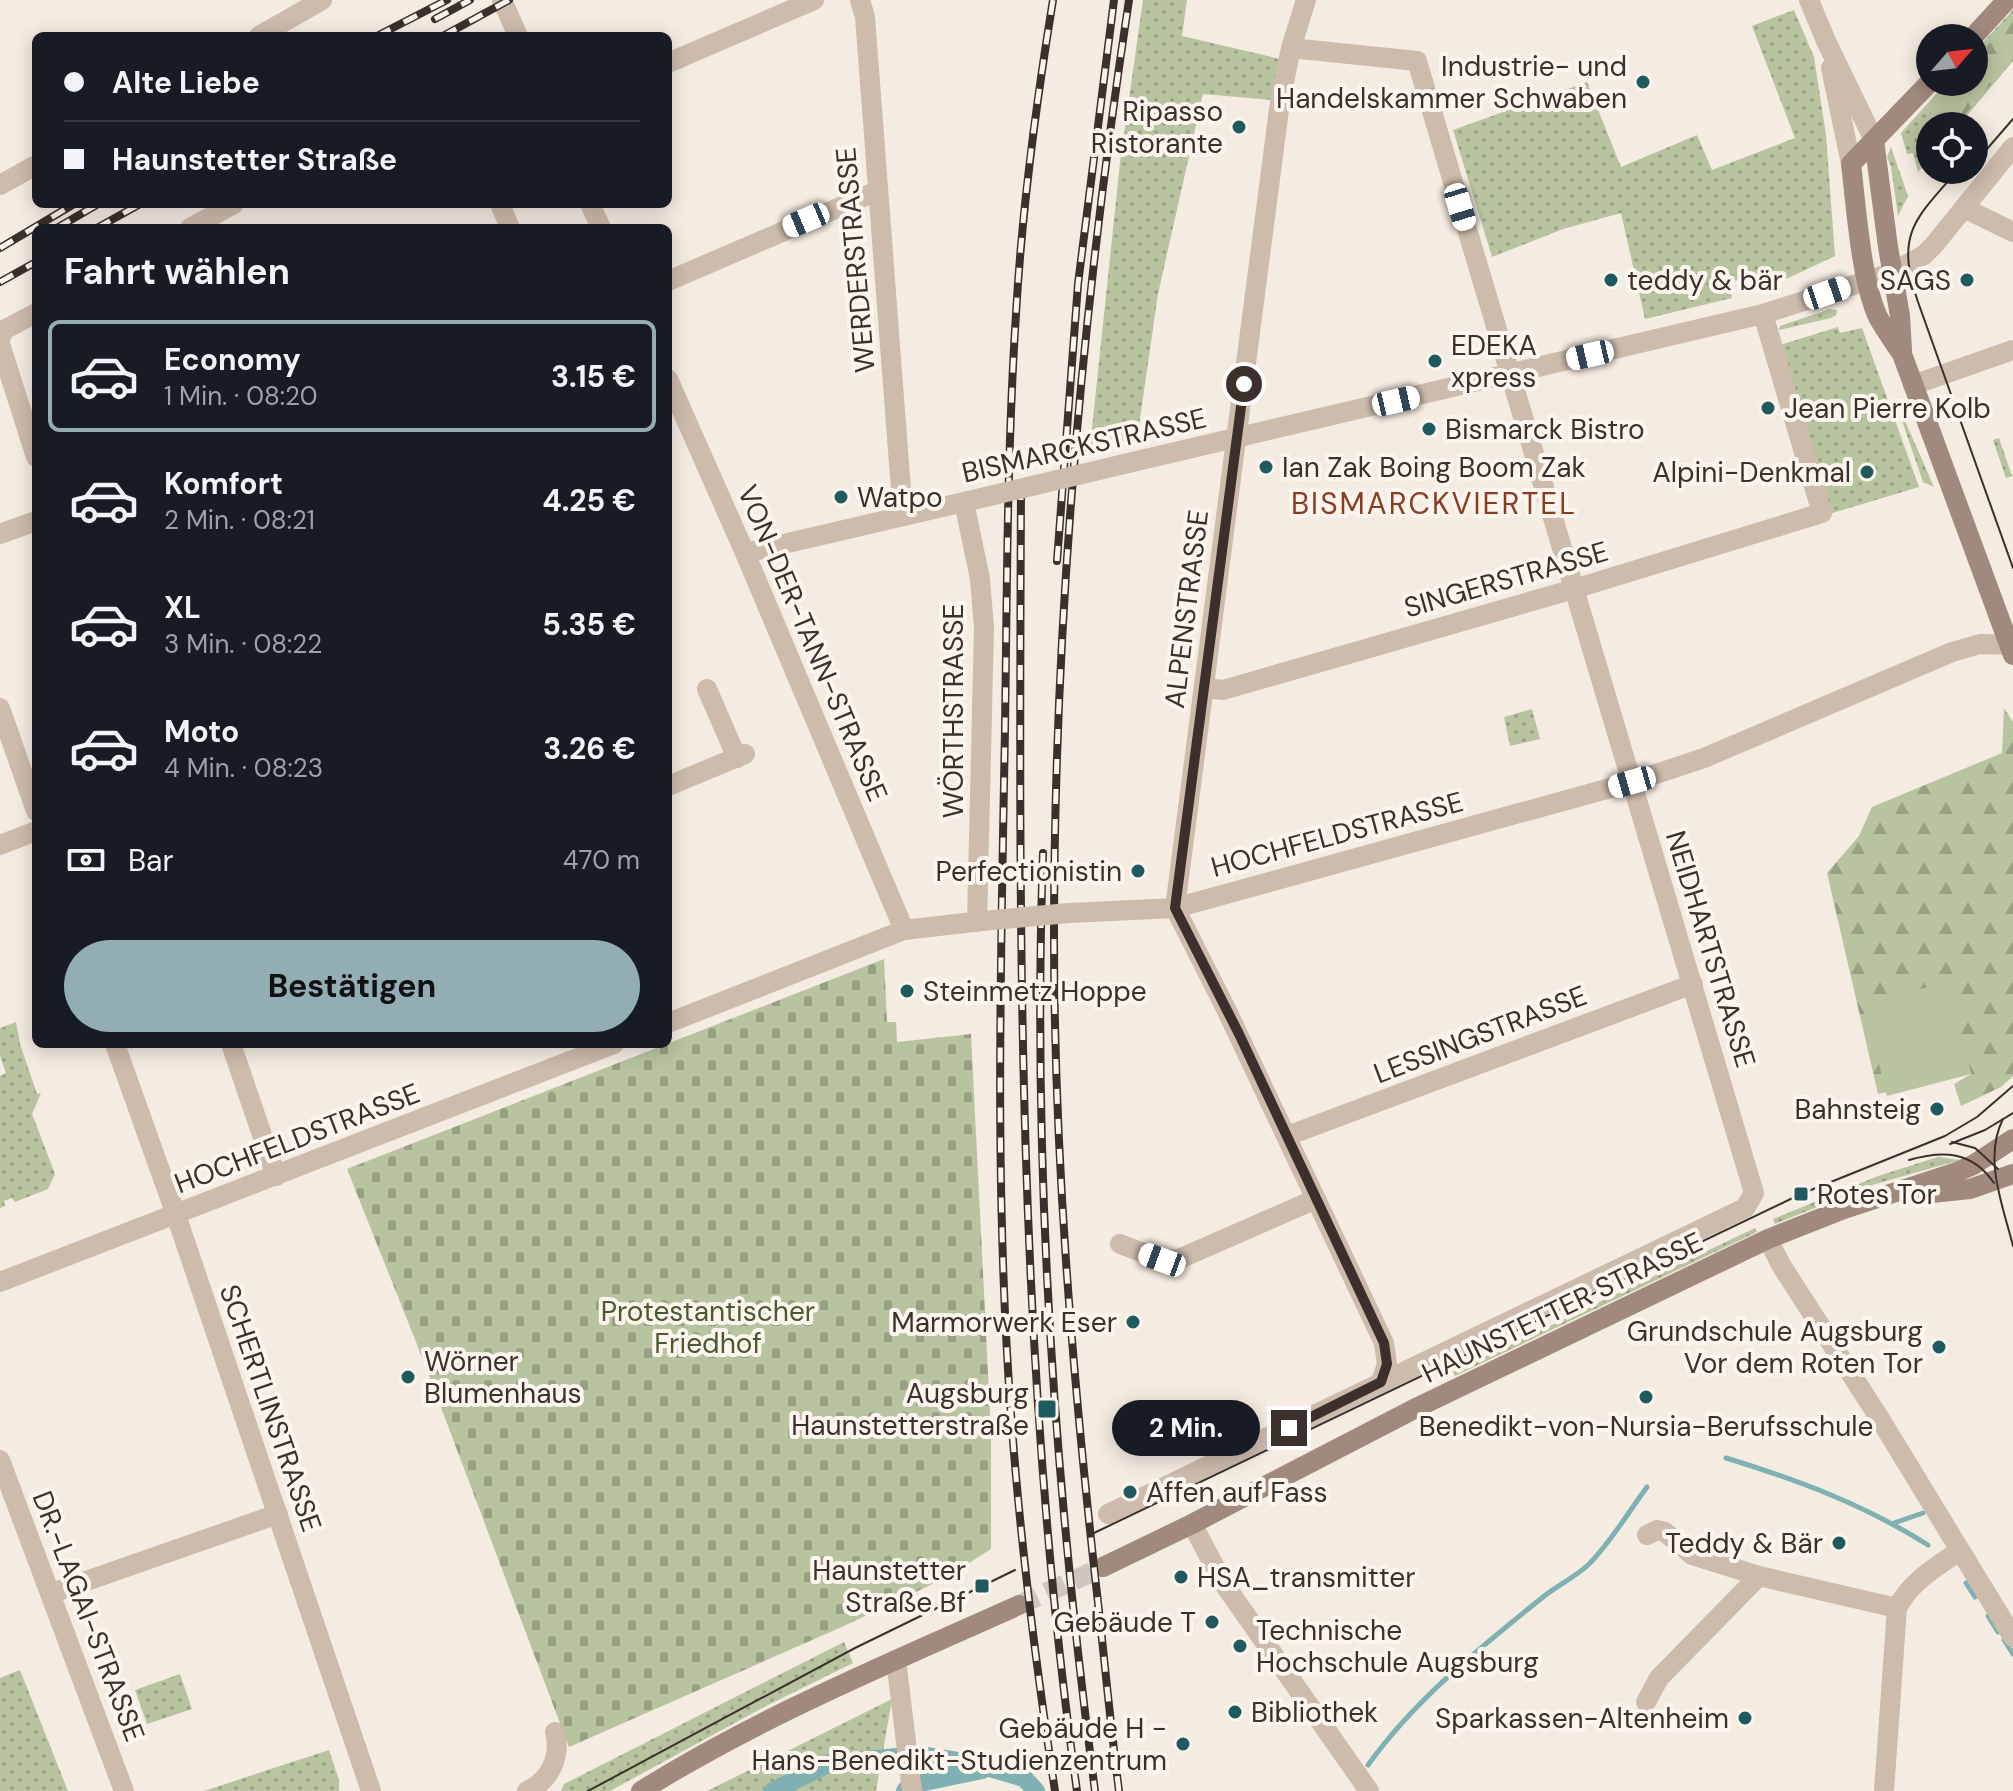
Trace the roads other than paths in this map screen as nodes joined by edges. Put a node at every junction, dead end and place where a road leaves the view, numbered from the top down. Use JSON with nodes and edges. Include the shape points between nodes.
{"nodes":[{"id":1,"x":322,"y":0,"type":"edge"},
{"id":2,"x":502,"y":0,"type":"edge"},
{"id":3,"x":814,"y":0,"type":"edge"},
{"id":4,"x":860,"y":0,"type":"edge"},
{"id":5,"x":1306,"y":0,"type":"edge"},
{"id":6,"x":1809,"y":0,"type":"edge"},
{"id":7,"x":2007,"y":0,"type":"edge"},
{"id":8,"x":1985,"y":24,"type":"edge"},
{"id":9,"x":266,"y":32,"type":"edge"},
{"id":10,"x":516,"y":32,"type":"edge"},
{"id":11,"x":1826,"y":41,"type":"junction"},
{"id":12,"x":1291,"y":48,"type":"junction"},
{"id":13,"x":672,"y":61,"type":"edge"},
{"id":14,"x":1916,"y":96,"type":"edge"},
{"id":15,"x":1874,"y":140,"type":"junction"},
{"id":16,"x":2013,"y":147,"type":"edge"},
{"id":17,"x":1851,"y":164,"type":"junction"},
{"id":18,"x":32,"y":167,"type":"edge"},
{"id":19,"x":0,"y":185,"type":"edge"},
{"id":20,"x":877,"y":191,"type":"junction"},
{"id":21,"x":227,"y":208,"type":"edge"},
{"id":22,"x":1964,"y":208,"type":"junction"},
{"id":23,"x":197,"y":224,"type":"edge"},
{"id":24,"x":2013,"y":232,"type":"edge"},
{"id":25,"x":1891,"y":273,"type":"junction"},
{"id":26,"x":672,"y":279,"type":"edge"},
{"id":27,"x":1868,"y":281,"type":"junction"},
{"id":28,"x":1763,"y":314,"type":"junction"},
{"id":29,"x":32,"y":315,"type":"edge"},
{"id":30,"x":0,"y":341,"type":"edge"},
{"id":31,"x":2013,"y":350,"type":"edge"},
{"id":32,"x":1902,"y":354,"type":"junction"},
{"id":33,"x":1510,"y":374,"type":"junction"},
{"id":34,"x":1913,"y":385,"type":"junction"},
{"id":35,"x":672,"y":388,"type":"edge"},
{"id":36,"x":1236,"y":438,"type":"junction"},
{"id":37,"x":32,"y":444,"type":"edge"},
{"id":38,"x":964,"y":502,"type":"junction"},
{"id":39,"x":903,"y":516,"type":"junction"},
{"id":40,"x":32,"y":522,"type":"edge"},
{"id":41,"x":0,"y":534,"type":"edge"},
{"id":42,"x":745,"y":553,"type":"junction"},
{"id":43,"x":1574,"y":589,"type":"junction"},
{"id":44,"x":2011,"y":648,"type":"edge"},
{"id":45,"x":1204,"y":688,"type":"junction"},
{"id":46,"x":707,"y":689,"type":"dead end"},
{"id":47,"x":0,"y":708,"type":"edge"},
{"id":48,"x":1632,"y":782,"type":"junction"},
{"id":49,"x":672,"y":784,"type":"edge"},
{"id":50,"x":32,"y":800,"type":"edge"},
{"id":51,"x":32,"y":833,"type":"edge"},
{"id":52,"x":0,"y":845,"type":"edge"},
{"id":53,"x":1175,"y":908,"type":"junction"},
{"id":54,"x":980,"y":922,"type":"junction"},
{"id":55,"x":904,"y":930,"type":"junction"},
{"id":56,"x":1693,"y":984,"type":"junction"},
{"id":57,"x":672,"y":1021,"type":"edge"},
{"id":58,"x":116,"y":1048,"type":"edge"},
{"id":59,"x":232,"y":1048,"type":"edge"},
{"id":60,"x":604,"y":1048,"type":"edge"},
{"id":61,"x":1287,"y":1136,"type":"junction"},
{"id":62,"x":2013,"y":1139,"type":"edge"},
{"id":63,"x":1973,"y":1165,"type":"junction"},
{"id":64,"x":2013,"y":1172,"type":"edge"},
{"id":65,"x":276,"y":1176,"type":"junction"},
{"id":66,"x":1754,"y":1193,"type":"joint"},
{"id":67,"x":1881,"y":1197,"type":"junction"},
{"id":68,"x":1316,"y":1199,"type":"junction"},
{"id":69,"x":176,"y":1215,"type":"junction"},
{"id":70,"x":1768,"y":1239,"type":"junction"},
{"id":71,"x":1120,"y":1244,"type":"dead end"},
{"id":72,"x":0,"y":1282,"type":"edge"},
{"id":73,"x":1381,"y":1382,"type":"junction"},
{"id":74,"x":0,"y":1460,"type":"edge"},
{"id":75,"x":278,"y":1514,"type":"junction"},
{"id":76,"x":1108,"y":1514,"type":"dead end"},
{"id":77,"x":1192,"y":1524,"type":"junction"},
{"id":78,"x":1656,"y":1533,"type":"dead end"},
{"id":79,"x":1959,"y":1551,"type":"junction"},
{"id":80,"x":1103,"y":1567,"type":"tunnel mouth"},
{"id":81,"x":1759,"y":1576,"type":"junction"},
{"id":82,"x":52,"y":1593,"type":"junction"},
{"id":83,"x":1019,"y":1605,"type":"tunnel mouth"},
{"id":84,"x":1897,"y":1608,"type":"junction"},
{"id":85,"x":2013,"y":1637,"type":"edge"},
{"id":86,"x":896,"y":1660,"type":"junction"},
{"id":87,"x":1646,"y":1702,"type":"dead end"},
{"id":88,"x":555,"y":1732,"type":"dead end"},
{"id":89,"x":909,"y":1769,"type":"edge"},
{"id":90,"x":124,"y":1791,"type":"edge"},
{"id":91,"x":371,"y":1791,"type":"edge"},
{"id":92,"x":527,"y":1791,"type":"edge"},
{"id":93,"x":641,"y":1791,"type":"edge"},
{"id":94,"x":1369,"y":1791,"type":"edge"},
{"id":95,"x":1884,"y":1791,"type":"edge"}],
"edges":[{"from":1,"to":9,"type":"street"},
{"from":2,"to":10,"type":"street"},
{"from":3,"to":13,"type":"street"},
{"from":4,"to":20,"type":"street","name":"WERDERSTRASSE"},
{"from":5,"to":12,"type":"street","name":"ALPENSTRASSE"},
{"from":6,"to":11,"type":"street"},
{"from":7,"to":8,"type":"main road"},
{"from":11,"to":15,"type":"street"},
{"from":11,"to":17,"type":"street"},
{"from":12,"to":33,"type":"street","name":"NEIDHARTSTRASSE","via":[[1417,61]]},
{"from":12,"to":36,"type":"street","name":"ALPENSTRASSE"},
{"from":14,"to":15,"type":"main road"},
{"from":15,"to":17,"type":"main road"},
{"from":15,"to":25,"type":"main road"},
{"from":16,"to":22,"type":"street","name":"BISMARCKSTRASSE"},
{"from":17,"to":27,"type":"main road"},
{"from":18,"to":19,"type":"street"},
{"from":20,"to":26,"type":"street"},
{"from":20,"to":39,"type":"street","name":"WERDERSTRASSE"},
{"from":21,"to":23,"type":"street"},
{"from":22,"to":24,"type":"street"},
{"from":22,"to":25,"type":"street","name":"BISMARCKSTRASSE","via":[[1926,254]]},
{"from":25,"to":27,"type":"street","name":"BISMARCKSTRASSE"},
{"from":25,"to":32,"type":"main road"},
{"from":27,"to":28,"type":"street","name":"BISMARCKSTRASSE"},
{"from":27,"to":32,"type":"main road","via":[[1878,317]]},
{"from":28,"to":33,"type":"street","name":"BISMARCKSTRASSE"},
{"from":28,"to":43,"type":"street","name":"SINGERSTRASSE","via":[[1822,513]]},
{"from":29,"to":30,"type":"street","via":[[4,330]]},
{"from":30,"to":37,"type":"street"},
{"from":31,"to":34,"type":"street"},
{"from":32,"to":34,"type":"main road"},
{"from":33,"to":36,"type":"street","name":"BISMARCKSTRASSE"},
{"from":33,"to":43,"type":"street","name":"NEIDHARTSTRASSE"},
{"from":34,"to":44,"type":"main road"},
{"from":35,"to":42,"type":"street","name":"VON-DER-TANN-STRASSE"},
{"from":36,"to":38,"type":"street","name":"BISMARCKSTRASSE","bridge":true},
{"from":36,"to":45,"type":"street","name":"ALPENSTRASSE"},
{"from":38,"to":39,"type":"street","name":"BISMARCKSTRASSE"},
{"from":38,"to":54,"type":"street","name":"WÖRTHSTRASSE","via":[[984,628]]},
{"from":39,"to":42,"type":"street","name":"BISMARCKSTRASSE"},
{"from":40,"to":41,"type":"street"},
{"from":42,"to":55,"type":"street","name":"VON-DER-TANN-STRASSE"},
{"from":43,"to":45,"type":"street","name":"SINGERSTRASSE","via":[[1223,690]]},
{"from":43,"to":48,"type":"street","name":"NEIDHARTSTRASSE"},
{"from":44,"to":48,"type":"street","name":"HOCHFELDSTRASSE","via":[[1980,644],[1952,652],[1704,758]]},
{"from":45,"to":53,"type":"street","name":"ALPENSTRASSE"},
{"from":46,"to":49,"type":"street","via":[[741,756]]},
{"from":47,"to":50,"type":"street"},
{"from":48,"to":53,"type":"street","name":"HOCHFELDSTRASSE"},
{"from":48,"to":56,"type":"street","name":"NEIDHARTSTRASSE"},
{"from":51,"to":52,"type":"street"},
{"from":53,"to":54,"type":"street","name":"HOCHFELDSTRASSE","bridge":true},
{"from":53,"to":61,"type":"street"},
{"from":54,"to":55,"type":"street","name":"HOCHFELDSTRASSE"},
{"from":55,"to":57,"type":"street","name":"HOCHFELDSTRASSE"},
{"from":56,"to":61,"type":"street","name":"LESSINGSTRASSE"},
{"from":56,"to":66,"type":"street","name":"NEIDHARTSTRASSE"},
{"from":58,"to":69,"type":"street","name":"SCHERTLINSTRASSE"},
{"from":59,"to":65,"type":"street"},
{"from":60,"to":65,"type":"street","name":"HOCHFELDSTRASSE"},
{"from":61,"to":68,"type":"street"},
{"from":62,"to":63,"type":"main road","name":"HAUNSTETTER STRASSE"},
{"from":63,"to":64,"type":"main road","name":"HAUNSTETTER STRASSE"},
{"from":63,"to":67,"type":"main road","name":"HAUNSTETTER STRASSE"},
{"from":64,"to":67,"type":"main road","name":"HAUNSTETTER STRASSE","via":[[1958,1192]]},
{"from":65,"to":69,"type":"street","name":"HOCHFELDSTRASSE"},
{"from":66,"to":73,"type":"street","name":"HAUNSTETTER STRASSE","via":[[1745,1208]]},
{"from":67,"to":70,"type":"main road","name":"HAUNSTETTER STRASSE"},
{"from":68,"to":71,"type":"street","via":[[1179,1259],[1162,1260]]},
{"from":68,"to":73,"type":"street","via":[[1384,1343],[1387,1364]]},
{"from":69,"to":72,"type":"street","name":"HOCHFELDSTRASSE"},
{"from":69,"to":75,"type":"street","name":"SCHERTLINSTRASSE"},
{"from":70,"to":77,"type":"main road","name":"HAUNSTETTER STRASSE","via":[[1418,1407]]},
{"from":70,"to":79,"type":"street"},
{"from":73,"to":76,"type":"street","name":"HAUNSTETTER STRASSE"},
{"from":74,"to":82,"type":"street","name":"DR.-LAGAI-STRASSE"},
{"from":75,"to":82,"type":"street"},
{"from":75,"to":91,"type":"street","name":"SCHERTLINSTRASSE"},
{"from":77,"to":80,"type":"main road","name":"HAUNSTETTER STRASSE"},
{"from":77,"to":94,"type":"street","via":[[1224,1584]]},
{"from":78,"to":81,"type":"street","via":[[1692,1555]]},
{"from":79,"to":84,"type":"street","via":[[1919,1579]]},
{"from":79,"to":85,"type":"street"},
{"from":81,"to":84,"type":"street"},
{"from":81,"to":87,"type":"street","via":[[1659,1678]]},
{"from":82,"to":90,"type":"street","name":"DR.-LAGAI-STRASSE"},
{"from":83,"to":86,"type":"main road"},
{"from":84,"to":95,"type":"street"},
{"from":86,"to":89,"type":"street"},
{"from":86,"to":93,"type":"main road","via":[[732,1738]]},
{"from":88,"to":92,"type":"street","via":[[559,1755]]}]}
